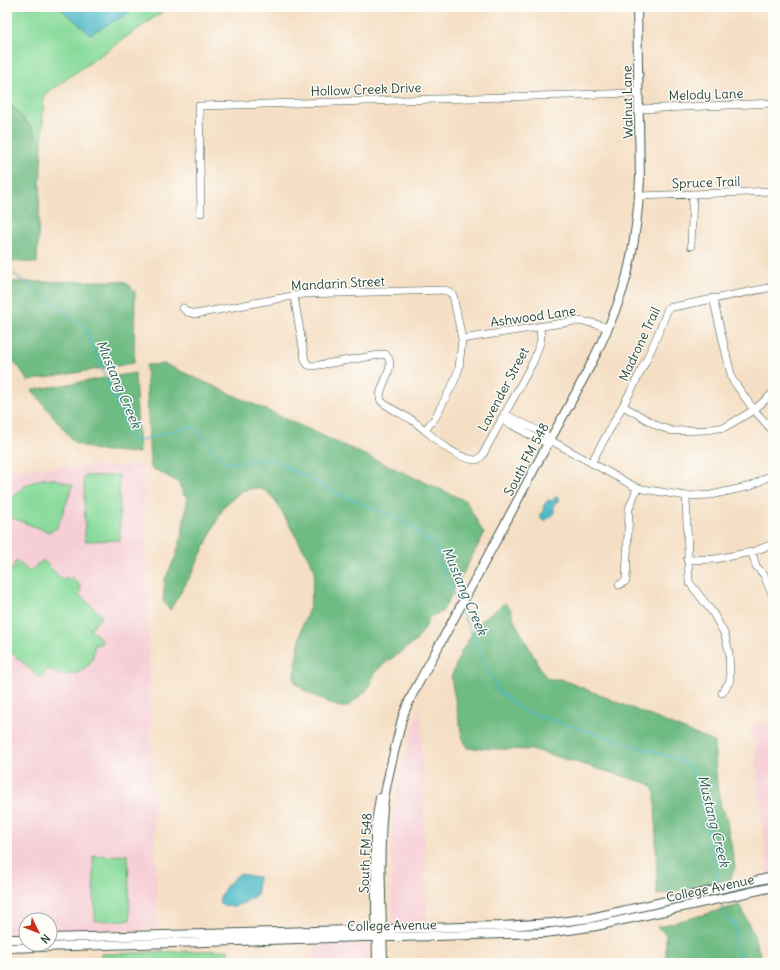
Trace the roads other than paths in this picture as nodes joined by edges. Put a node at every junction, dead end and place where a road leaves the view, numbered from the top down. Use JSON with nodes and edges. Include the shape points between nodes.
{"nodes":[{"id":1,"x":637,"y":7,"type":"edge"},
{"id":2,"x":639,"y":93,"type":"junction"},
{"id":3,"x":773,"y":103,"type":"edge"},
{"id":4,"x":639,"y":109,"type":"junction"},
{"id":5,"x":773,"y":191,"type":"edge"},
{"id":6,"x":693,"y":194,"type":"junction"},
{"id":7,"x":639,"y":196,"type":"junction"},
{"id":8,"x":201,"y":213,"type":"dead end"},
{"id":9,"x":691,"y":246,"type":"dead end"},
{"id":10,"x":773,"y":287,"type":"edge"},
{"id":11,"x":294,"y":296,"type":"junction"},
{"id":12,"x":713,"y":298,"type":"junction"},
{"id":13,"x":183,"y":308,"type":"dead end"},
{"id":14,"x":540,"y":326,"type":"junction"},
{"id":15,"x":607,"y":328,"type":"junction"},
{"id":16,"x":462,"y":339,"type":"junction"},
{"id":17,"x":773,"y":393,"type":"edge"},
{"id":18,"x":623,"y":406,"type":"junction"},
{"id":19,"x":754,"y":410,"type":"junction"},
{"id":20,"x":503,"y":416,"type":"junction"},
{"id":21,"x":426,"y":430,"type":"junction"},
{"id":22,"x":773,"y":431,"type":"edge"},
{"id":23,"x":550,"y":440,"type":"junction"},
{"id":24,"x":591,"y":463,"type":"junction"},
{"id":25,"x":773,"y":474,"type":"edge"},
{"id":26,"x":637,"y":488,"type":"junction"},
{"id":27,"x":686,"y":496,"type":"junction"},
{"id":28,"x":773,"y":544,"type":"edge"},
{"id":29,"x":752,"y":552,"type":"junction"},
{"id":30,"x":687,"y":560,"type":"junction"},
{"id":31,"x":620,"y":585,"type":"dead end"},
{"id":32,"x":773,"y":596,"type":"edge"},
{"id":33,"x":722,"y":693,"type":"dead end"},
{"id":34,"x":773,"y":878,"type":"edge"},
{"id":35,"x":773,"y":887,"type":"edge"},
{"id":36,"x":658,"y":903,"type":"junction"},
{"id":37,"x":660,"y":912,"type":"junction"},
{"id":38,"x":379,"y":933,"type":"junction"},
{"id":39,"x":87,"y":937,"type":"junction"},
{"id":40,"x":58,"y":938,"type":"edge"},
{"id":41,"x":202,"y":938,"type":"junction"},
{"id":42,"x":18,"y":939,"type":"edge"},
{"id":43,"x":7,"y":940,"type":"edge"},
{"id":44,"x":151,"y":940,"type":"junction"},
{"id":45,"x":90,"y":946,"type":"junction"},
{"id":46,"x":7,"y":948,"type":"edge"},
{"id":47,"x":377,"y":963,"type":"edge"},
{"id":48,"x":383,"y":963,"type":"edge"}],
"edges":[{"from":1,"to":2,"type":"main road","name":"Walnut Lane"},
{"from":2,"to":4,"type":"main road","name":"Walnut Lane"},
{"from":2,"to":8,"type":"street","name":"Hollow Creek Drive","via":[[199,106]]},
{"from":3,"to":4,"type":"street","name":"Melody Lane"},
{"from":4,"to":7,"type":"main road","name":"Walnut Lane"},
{"from":5,"to":6,"type":"street","name":"Spruce Trail"},
{"from":6,"to":7,"type":"street","name":"Spruce Trail"},
{"from":6,"to":9,"type":"street"},
{"from":7,"to":15,"type":"main road","name":"South FM 548","via":[[638,216],[622,292]]},
{"from":10,"to":12,"type":"street","name":"Madrone Trail"},
{"from":11,"to":13,"type":"street","name":"Mandarin Street","via":[[196,314]]},
{"from":11,"to":16,"type":"street","name":"Mandarin Street","via":[[445,290],[453,295]]},
{"from":11,"to":21,"type":"street","via":[[305,360],[308,364],[313,366],[383,354],[388,356],[388,373],[379,399]]},
{"from":12,"to":18,"type":"street","name":"Madrone Trail","via":[[668,308],[659,333]]},
{"from":12,"to":19,"type":"street","via":[[732,378]]},
{"from":14,"to":15,"type":"street","name":"Ashwood Lane","via":[[586,321]]},
{"from":14,"to":16,"type":"street","name":"Ashwood Lane"},
{"from":14,"to":20,"type":"street","name":"Lavender Street","via":[[541,340],[537,353]]},
{"from":15,"to":23,"type":"main road","name":"South FM 548"},
{"from":16,"to":21,"type":"street","via":[[460,368],[435,418]]},
{"from":17,"to":19,"type":"street"},
{"from":18,"to":19,"type":"street","via":[[672,431],[725,427]]},
{"from":18,"to":24,"type":"street","name":"Madrone Trail"},
{"from":19,"to":22,"type":"street"},
{"from":20,"to":21,"type":"street","name":"Lavender Street","via":[[482,456],[477,460],[446,449]]},
{"from":20,"to":23,"type":"street","via":[[545,434]]},
{"from":23,"to":24,"type":"street"},
{"from":23,"to":38,"type":"main road","name":"South FM 548","via":[[416,688],[398,727],[382,781],[375,829]]},
{"from":24,"to":26,"type":"street"},
{"from":25,"to":27,"type":"street","via":[[752,486],[711,495]]},
{"from":26,"to":27,"type":"street"},
{"from":26,"to":31,"type":"street","via":[[629,509],[626,581]]},
{"from":27,"to":30,"type":"street"},
{"from":28,"to":29,"type":"street"},
{"from":29,"to":30,"type":"street","via":[[715,559]]},
{"from":29,"to":32,"type":"street","via":[[756,566],[764,575]]},
{"from":30,"to":33,"type":"street","via":[[689,582],[713,613],[725,634],[729,652],[730,681]]},
{"from":34,"to":36,"type":"main road","name":"College Avenue"},
{"from":35,"to":37,"type":"main road","name":"College Avenue"},
{"from":36,"to":37,"type":"main road"},
{"from":36,"to":38,"type":"main road","name":"College Avenue","via":[[591,918],[552,923]]},
{"from":37,"to":38,"type":"main road","name":"College Avenue","via":[[596,926],[544,933]]},
{"from":38,"to":41,"type":"main road","name":"College Avenue"},
{"from":38,"to":47,"type":"main road","name":"South FM 548"},
{"from":38,"to":48,"type":"main road","name":"South FM 548"},
{"from":39,"to":40,"type":"main road","name":"College Avenue"},
{"from":39,"to":44,"type":"main road","name":"College Avenue"},
{"from":39,"to":45,"type":"main road"},
{"from":41,"to":44,"type":"main road","name":"College Avenue","via":[[178,943]]},
{"from":41,"to":44,"type":"main road","name":"College Avenue","via":[[174,935]]},
{"from":42,"to":43,"type":"main road"},
{"from":44,"to":45,"type":"main road","name":"College Avenue"},
{"from":45,"to":46,"type":"main road","name":"College Avenue"}]}
